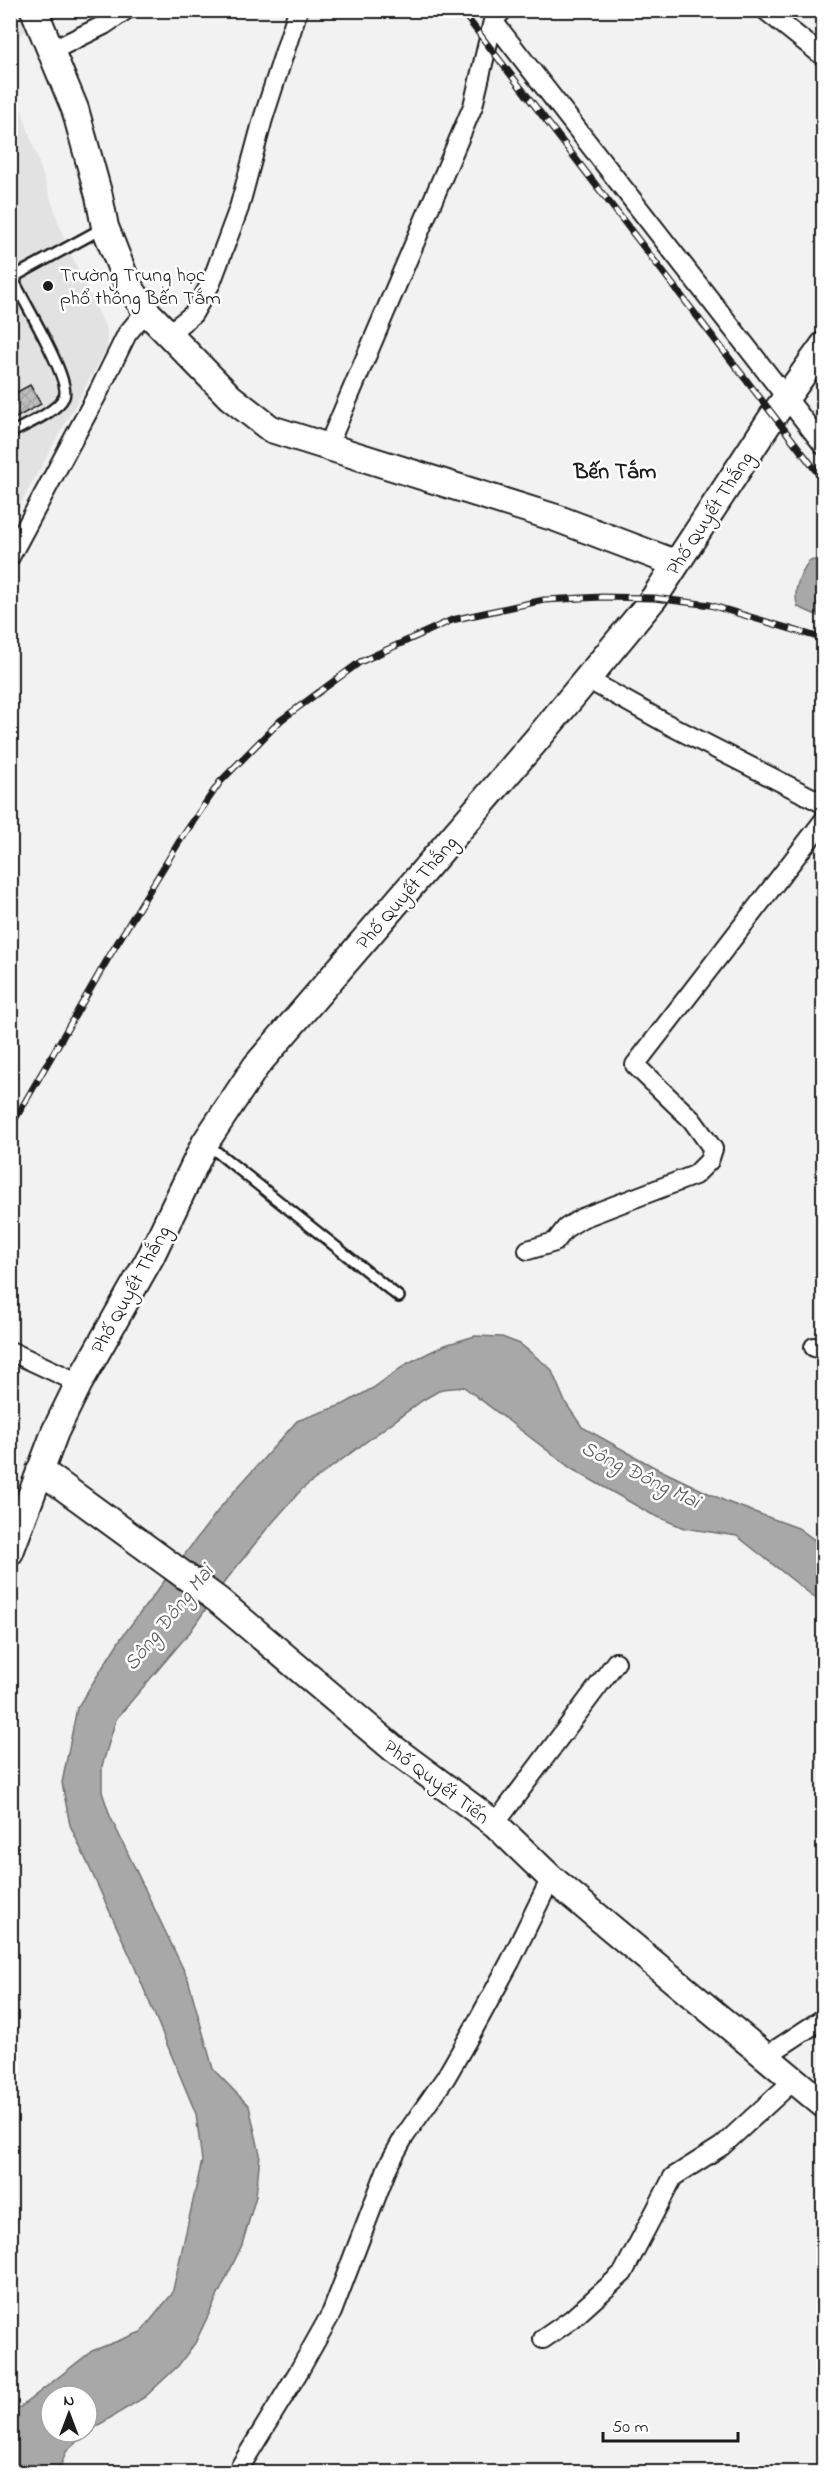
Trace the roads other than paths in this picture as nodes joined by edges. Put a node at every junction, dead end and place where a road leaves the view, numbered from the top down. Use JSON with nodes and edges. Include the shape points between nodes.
{"nodes":[{"id":1,"x":34,"y":10,"type":"edge"},
{"id":2,"x":126,"y":10,"type":"edge"},
{"id":3,"x":298,"y":10,"type":"edge"},
{"id":4,"x":765,"y":10,"type":"edge"},
{"id":5,"x":498,"y":16,"type":"edge"},
{"id":6,"x":51,"y":51,"type":"junction"},
{"id":7,"x":824,"y":57,"type":"edge"},
{"id":8,"x":105,"y":227,"type":"junction"},
{"id":9,"x":146,"y":311,"type":"junction"},
{"id":10,"x":168,"y":334,"type":"junction"},
{"id":11,"x":824,"y":345,"type":"edge"},
{"id":12,"x":787,"y":398,"type":"junction"},
{"id":13,"x":10,"y":433,"type":"edge"},
{"id":14,"x":328,"y":446,"type":"junction"},
{"id":15,"x":824,"y":446,"type":"edge"},
{"id":16,"x":10,"y":557,"type":"edge"},
{"id":17,"x":675,"y":563,"type":"junction"},
{"id":18,"x":587,"y":679,"type":"junction"},
{"id":19,"x":824,"y":804,"type":"edge"},
{"id":20,"x":824,"y":820,"type":"edge"},
{"id":21,"x":205,"y":1143,"type":"junction"},
{"id":22,"x":528,"y":1250,"type":"dead end"},
{"id":23,"x":399,"y":1298,"type":"dead end"},
{"id":24,"x":10,"y":1351,"type":"edge"},
{"id":25,"x":79,"y":1383,"type":"junction"},
{"id":26,"x":40,"y":1470,"type":"junction"},
{"id":27,"x":10,"y":1552,"type":"edge"},
{"id":28,"x":616,"y":1662,"type":"dead end"},
{"id":29,"x":495,"y":1824,"type":"junction"},
{"id":30,"x":551,"y":1878,"type":"junction"},
{"id":31,"x":824,"y":2018,"type":"edge"},
{"id":32,"x":766,"y":2056,"type":"junction"},
{"id":33,"x":794,"y":2080,"type":"junction"},
{"id":34,"x":820,"y":2096,"type":"edge"},
{"id":35,"x":543,"y":2339,"type":"dead end"},
{"id":36,"x":237,"y":2472,"type":"edge"}],
"edges":[{"from":1,"to":6,"type":"street"},
{"from":2,"to":6,"type":"street"},
{"from":3,"to":10,"type":"street","via":[[211,283],[193,315]]},
{"from":4,"to":7,"type":"street"},
{"from":5,"to":12,"type":"street"},
{"from":5,"to":14,"type":"street","via":[[473,106]]},
{"from":6,"to":8,"type":"street","via":[[75,109]]},
{"from":8,"to":9,"type":"street","via":[[128,285]]},
{"from":8,"to":13,"type":"lane","via":[[57,251],[15,279],[66,388],[56,407]]},
{"from":9,"to":10,"type":"street"},
{"from":9,"to":16,"type":"street","via":[[127,334]]},
{"from":10,"to":14,"type":"street","via":[[231,397],[271,429]]},
{"from":11,"to":12,"type":"street","name":"Phố Quyết Thắng"},
{"from":12,"to":15,"type":"street"},
{"from":12,"to":17,"type":"street","name":"Phố Quyết Thắng"},
{"from":14,"to":17,"type":"street","via":[[556,518]]},
{"from":17,"to":18,"type":"street","name":"Phố Quyết Thắng","via":[[654,598]]},
{"from":18,"to":19,"type":"street"},
{"from":18,"to":21,"type":"street","name":"Phố Quyết Thắng","via":[[256,1066]]},
{"from":20,"to":22,"type":"street","via":[[635,1065],[692,1119],[713,1149],[709,1161],[695,1174],[592,1213],[566,1228],[555,1242]]},
{"from":21,"to":23,"type":"lane"},
{"from":21,"to":25,"type":"street","name":"Phố Quyết Thắng","via":[[151,1256]]},
{"from":24,"to":25,"type":"street"},
{"from":25,"to":26,"type":"street","name":"Phố Quyết Thắng"},
{"from":26,"to":27,"type":"street","name":"Phố Quyết Thắng"},
{"from":26,"to":29,"type":"street","name":"Phố Quyết Tiến","via":[[218,1600],[394,1749]]},
{"from":28,"to":29,"type":"street"},
{"from":29,"to":30,"type":"street","name":"Phố Quyết Tiến"},
{"from":30,"to":32,"type":"street","name":"Phố Quyết Tiến"},
{"from":30,"to":36,"type":"street","via":[[473,2030],[388,2166],[332,2312]]},
{"from":31,"to":32,"type":"street"},
{"from":32,"to":33,"type":"street","name":"Phố Quyết Tiến"},
{"from":33,"to":34,"type":"street","name":"Phố Quyết Tiến"},
{"from":33,"to":35,"type":"street","via":[[722,2146],[673,2177],[623,2273],[572,2319]]}]}
